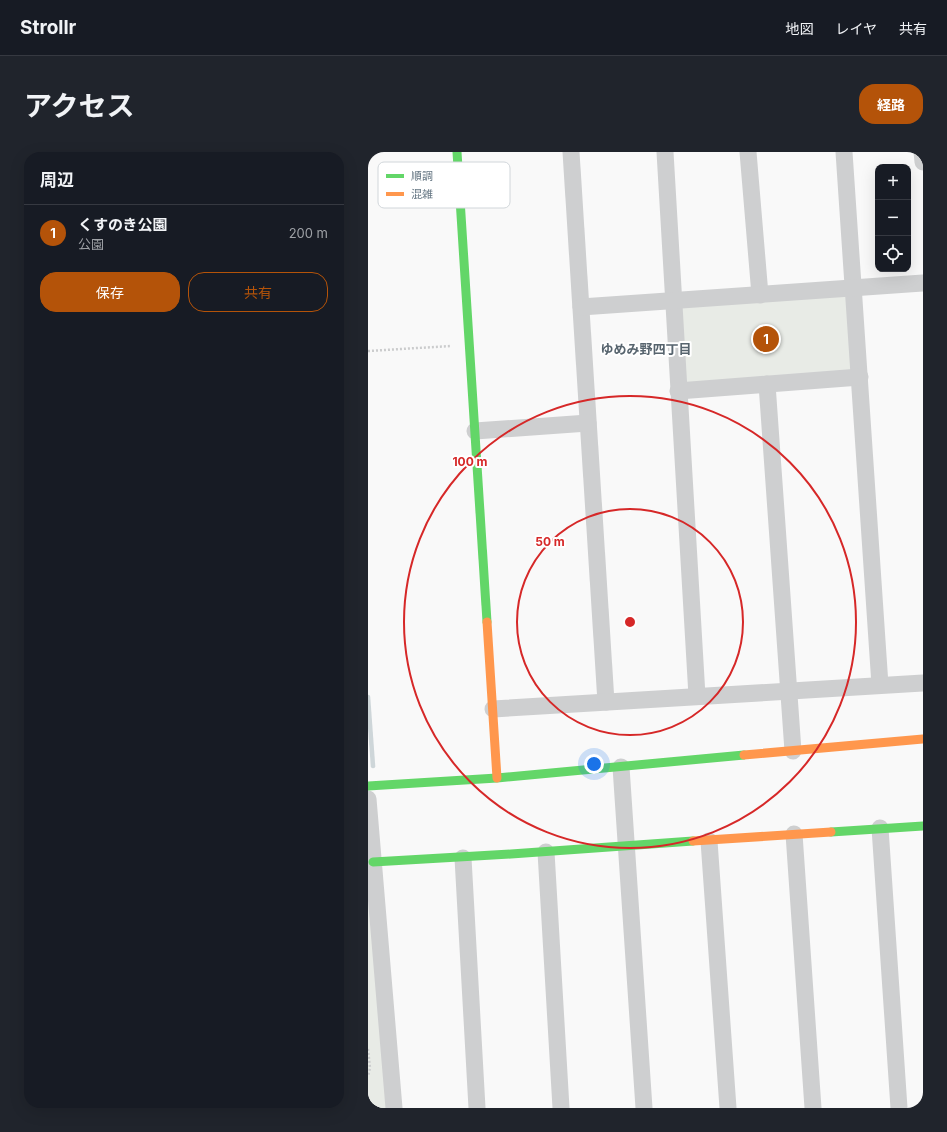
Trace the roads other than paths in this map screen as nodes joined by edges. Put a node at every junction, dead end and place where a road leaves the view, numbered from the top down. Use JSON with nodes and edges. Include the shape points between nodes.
{"nodes":[{"id":1,"x":456,"y":152,"type":"edge"},
{"id":2,"x":571,"y":152,"type":"edge"},
{"id":3,"x":665,"y":152,"type":"edge"},
{"id":4,"x":748,"y":152,"type":"edge"},
{"id":5,"x":844,"y":152,"type":"edge"},
{"id":6,"x":922,"y":152,"type":"edge"},
{"id":7,"x":457,"y":162,"type":"edge"},
{"id":8,"x":923,"y":162,"type":"edge"},
{"id":9,"x":460,"y":208,"type":"edge"},
{"id":10,"x":923,"y":283,"type":"edge"},
{"id":11,"x":854,"y":288,"type":"junction"},
{"id":12,"x":760,"y":294,"type":"junction"},
{"id":13,"x":673,"y":301,"type":"junction"},
{"id":14,"x":581,"y":307,"type":"junction"},
{"id":15,"x":860,"y":377,"type":"junction"},
{"id":16,"x":767,"y":384,"type":"junction"},
{"id":17,"x":678,"y":391,"type":"junction"},
{"id":18,"x":588,"y":423,"type":"junction"},
{"id":19,"x":475,"y":431,"type":"junction"},
{"id":20,"x":923,"y":683,"type":"edge"},
{"id":21,"x":880,"y":685,"type":"junction"},
{"id":22,"x":789,"y":691,"type":"junction"},
{"id":23,"x":697,"y":696,"type":"junction"},
{"id":24,"x":606,"y":702,"type":"junction"},
{"id":25,"x":493,"y":709,"type":"junction"},
{"id":26,"x":923,"y":739,"type":"edge"},
{"id":27,"x":793,"y":751,"type":"junction"},
{"id":28,"x":621,"y":767,"type":"junction"},
{"id":29,"x":497,"y":778,"type":"junction"},
{"id":30,"x":368,"y":786,"type":"edge"},
{"id":31,"x":368,"y":799,"type":"edge"},
{"id":32,"x":923,"y":826,"type":"edge"},
{"id":33,"x":880,"y":828,"type":"junction"},
{"id":34,"x":794,"y":834,"type":"junction"},
{"id":35,"x":709,"y":840,"type":"junction"},
{"id":36,"x":626,"y":846,"type":"junction"},
{"id":37,"x":546,"y":852,"type":"junction"},
{"id":38,"x":463,"y":858,"type":"junction"},
{"id":39,"x":373,"y":862,"type":"junction"},
{"id":40,"x":394,"y":1108,"type":"edge"},
{"id":41,"x":477,"y":1108,"type":"edge"},
{"id":42,"x":561,"y":1108,"type":"edge"},
{"id":43,"x":644,"y":1108,"type":"edge"},
{"id":44,"x":728,"y":1108,"type":"edge"},
{"id":45,"x":813,"y":1108,"type":"edge"},
{"id":46,"x":899,"y":1108,"type":"edge"}],
"edges":[{"from":1,"to":7,"type":"street"},
{"from":2,"to":14,"type":"street"},
{"from":3,"to":13,"type":"street"},
{"from":4,"to":12,"type":"street"},
{"from":5,"to":11,"type":"street"},
{"from":6,"to":8,"type":"street"},
{"from":9,"to":19,"type":"street"},
{"from":10,"to":11,"type":"street"},
{"from":11,"to":12,"type":"street"},
{"from":11,"to":15,"type":"street"},
{"from":12,"to":13,"type":"street"},
{"from":13,"to":14,"type":"street"},
{"from":13,"to":17,"type":"street"},
{"from":14,"to":18,"type":"street"},
{"from":15,"to":16,"type":"street"},
{"from":15,"to":21,"type":"street"},
{"from":16,"to":17,"type":"street"},
{"from":16,"to":22,"type":"street"},
{"from":17,"to":23,"type":"street"},
{"from":18,"to":19,"type":"street"},
{"from":18,"to":24,"type":"street"},
{"from":19,"to":25,"type":"street"},
{"from":20,"to":21,"type":"street"},
{"from":21,"to":22,"type":"street"},
{"from":22,"to":23,"type":"street"},
{"from":22,"to":27,"type":"street"},
{"from":23,"to":24,"type":"street"},
{"from":24,"to":25,"type":"street"},
{"from":25,"to":29,"type":"street"},
{"from":26,"to":27,"type":"street"},
{"from":27,"to":28,"type":"street"},
{"from":28,"to":29,"type":"street"},
{"from":28,"to":36,"type":"street"},
{"from":29,"to":30,"type":"street"},
{"from":31,"to":39,"type":"street"},
{"from":32,"to":33,"type":"street"},
{"from":33,"to":34,"type":"street"},
{"from":33,"to":46,"type":"street"},
{"from":34,"to":35,"type":"street"},
{"from":34,"to":45,"type":"street"},
{"from":35,"to":36,"type":"street"},
{"from":35,"to":44,"type":"street"},
{"from":36,"to":37,"type":"street"},
{"from":36,"to":43,"type":"street"},
{"from":37,"to":38,"type":"street"},
{"from":37,"to":42,"type":"street"},
{"from":38,"to":39,"type":"street"},
{"from":38,"to":41,"type":"street"},
{"from":39,"to":40,"type":"street"}]}
